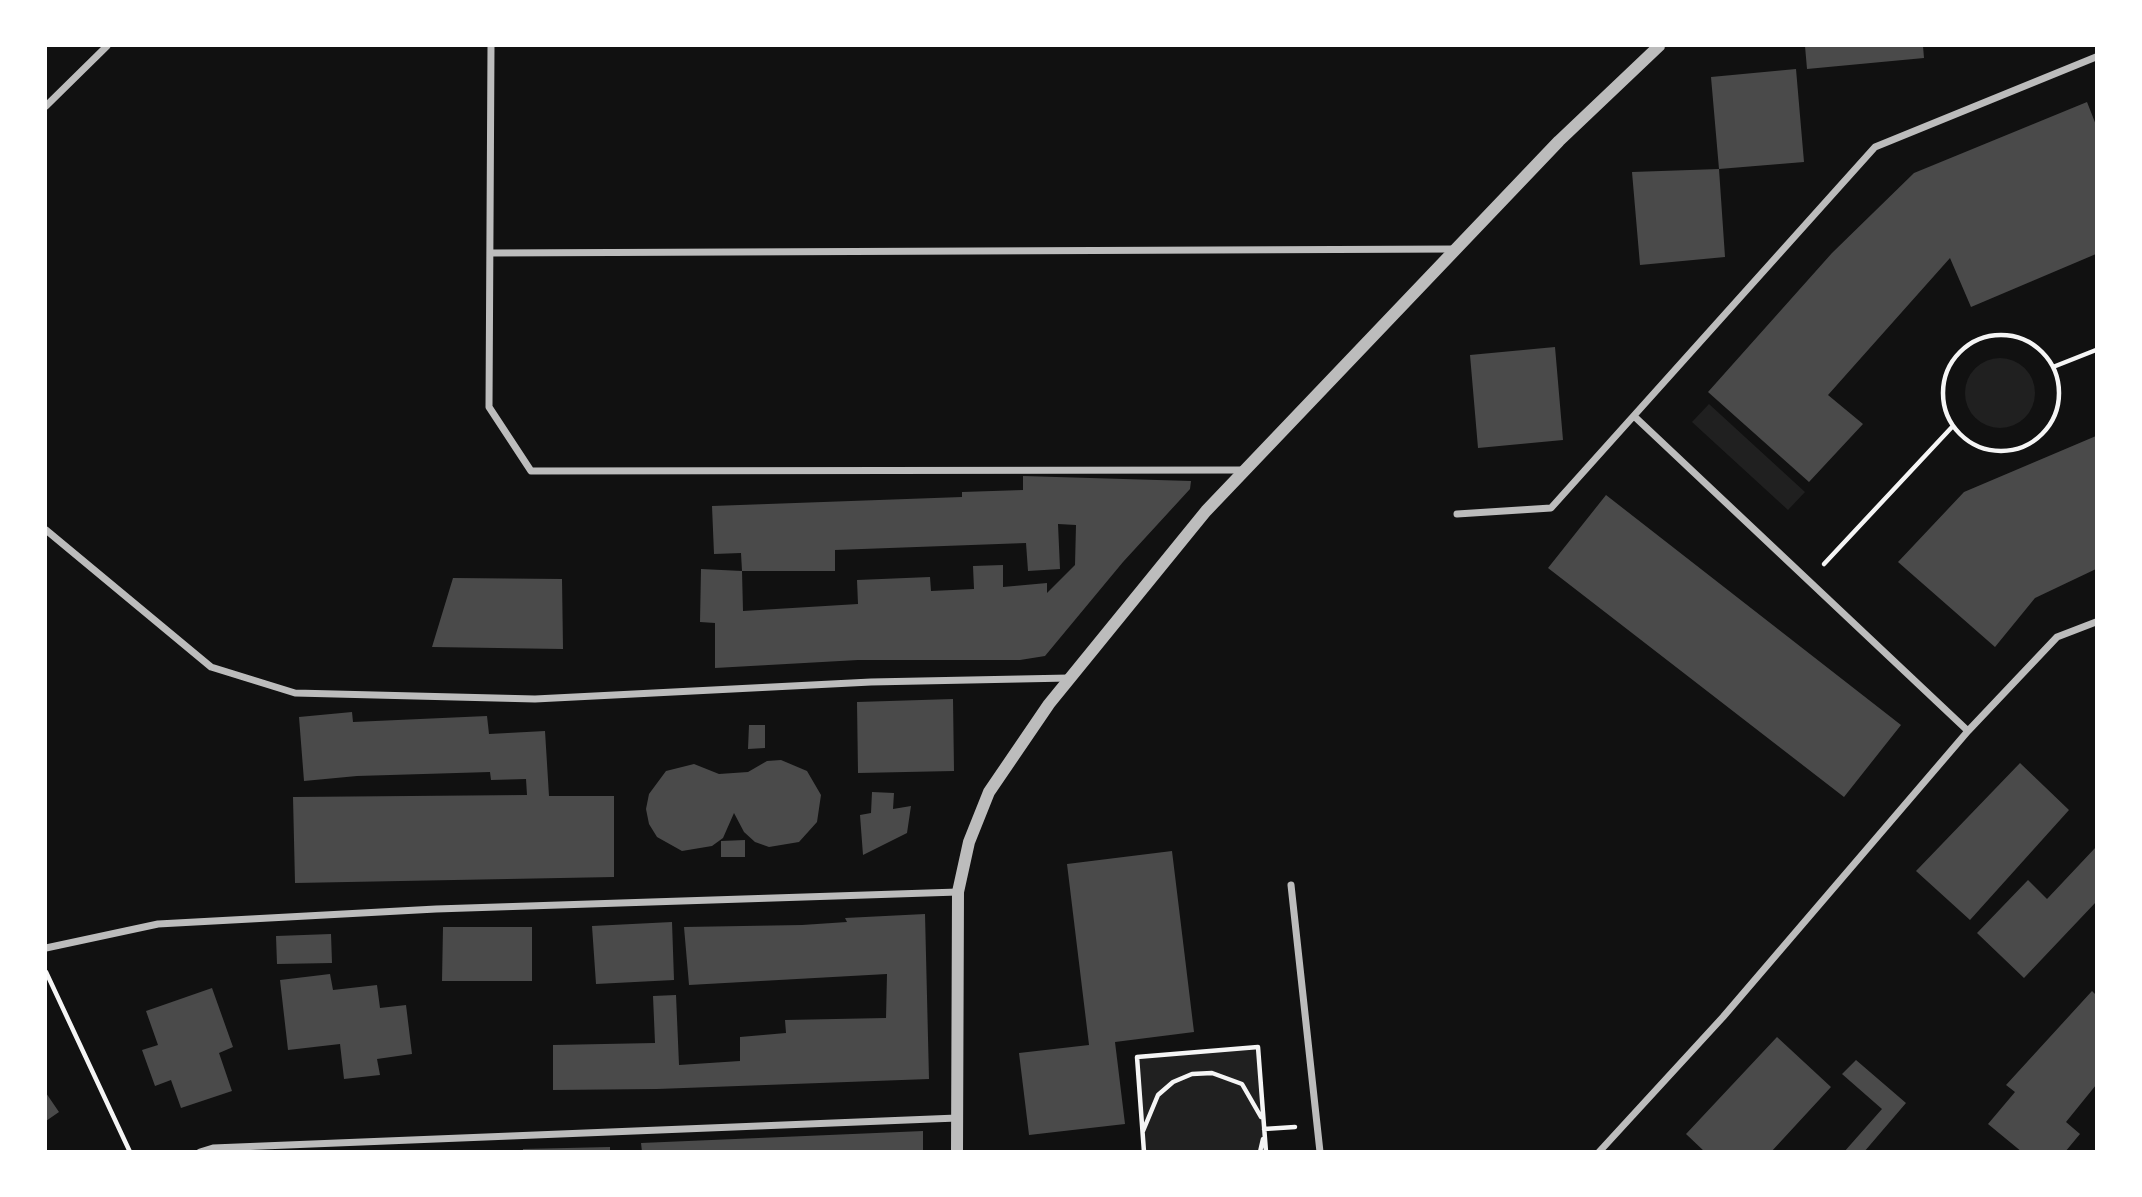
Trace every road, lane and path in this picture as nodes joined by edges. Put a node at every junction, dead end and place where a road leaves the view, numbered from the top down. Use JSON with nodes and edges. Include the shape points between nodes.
{"nodes":[{"id":1,"x":107,"y":46,"type":"edge"},
{"id":2,"x":491,"y":46,"type":"edge"},
{"id":3,"x":1659,"y":46,"type":"edge"},
{"id":4,"x":2096,"y":57,"type":"edge"},
{"id":5,"x":46,"y":106,"type":"edge"},
{"id":6,"x":1458,"y":249,"type":"junction"},
{"id":7,"x":491,"y":253,"type":"junction"},
{"id":8,"x":2096,"y":350,"type":"edge"},
{"id":9,"x":2053,"y":367,"type":"junction"},
{"id":10,"x":1635,"y":417,"type":"junction"},
{"id":11,"x":1952,"y":427,"type":"junction"},
{"id":12,"x":1245,"y":471,"type":"junction"},
{"id":13,"x":1457,"y":514,"type":"dead end"},
{"id":14,"x":46,"y":530,"type":"edge"},
{"id":15,"x":1831,"y":556,"type":"dead end"},
{"id":16,"x":2096,"y":622,"type":"edge"},
{"id":17,"x":1070,"y":678,"type":"junction"},
{"id":18,"x":1968,"y":731,"type":"junction"},
{"id":19,"x":1291,"y":885,"type":"dead end"},
{"id":20,"x":958,"y":892,"type":"junction"},
{"id":21,"x":46,"y":948,"type":"edge"},
{"id":22,"x":46,"y":972,"type":"edge"},
{"id":23,"x":957,"y":1118,"type":"junction"},
{"id":24,"x":1264,"y":1129,"type":"junction"},
{"id":25,"x":1142,"y":1133,"type":"junction"},
{"id":26,"x":130,"y":1152,"type":"edge"},
{"id":27,"x":200,"y":1152,"type":"edge"},
{"id":28,"x":957,"y":1152,"type":"edge"},
{"id":29,"x":1146,"y":1152,"type":"edge"},
{"id":30,"x":1260,"y":1152,"type":"edge"},
{"id":31,"x":1266,"y":1152,"type":"edge"},
{"id":32,"x":1320,"y":1152,"type":"edge"},
{"id":33,"x":1598,"y":1152,"type":"edge"}],
"edges":[{"from":1,"to":5,"type":"street"},
{"from":2,"to":7,"type":"street"},
{"from":3,"to":6,"type":"street","via":[[1559,141]]},
{"from":4,"to":10,"type":"street","via":[[1875,147]]},
{"from":6,"to":7,"type":"street"},
{"from":6,"to":12,"type":"street"},
{"from":7,"to":12,"type":"street","via":[[489,407],[531,471]]},
{"from":8,"to":9,"type":"path"},
{"from":9,"to":11,"type":"path","via":[[2058,405],[2051,423],[2030,442],[2003,451],[1984,449]]},
{"from":9,"to":11,"type":"path","via":[[2035,346],[2009,335],[1972,342],[1946,370],[1942,390]]},
{"from":10,"to":13,"type":"street","via":[[1551,508]]},
{"from":10,"to":18,"type":"street"},
{"from":11,"to":15,"type":"path"},
{"from":12,"to":17,"type":"street","via":[[1206,511]]},
{"from":14,"to":17,"type":"street","via":[[211,667],[295,693],[535,699],[871,682]]},
{"from":16,"to":18,"type":"street","via":[[2057,637]]},
{"from":17,"to":20,"type":"street","via":[[989,792],[969,842]]},
{"from":18,"to":33,"type":"street","via":[[1723,1017]]},
{"from":19,"to":32,"type":"street"},
{"from":20,"to":21,"type":"street","via":[[436,909],[158,924]]},
{"from":20,"to":23,"type":"street"},
{"from":22,"to":26,"type":"path"},
{"from":23,"to":27,"type":"street","via":[[227,1147]]},
{"from":23,"to":28,"type":"street"},
{"from":24,"to":25,"type":"path","via":[[1259,1109],[1242,1084],[1212,1073],[1192,1074],[1173,1082],[1158,1096]]},
{"from":24,"to":25,"type":"path","via":[[1258,1047],[1137,1057]]},
{"from":24,"to":30,"type":"path"},
{"from":24,"to":31,"type":"path"},
{"from":25,"to":29,"type":"path"}]}
